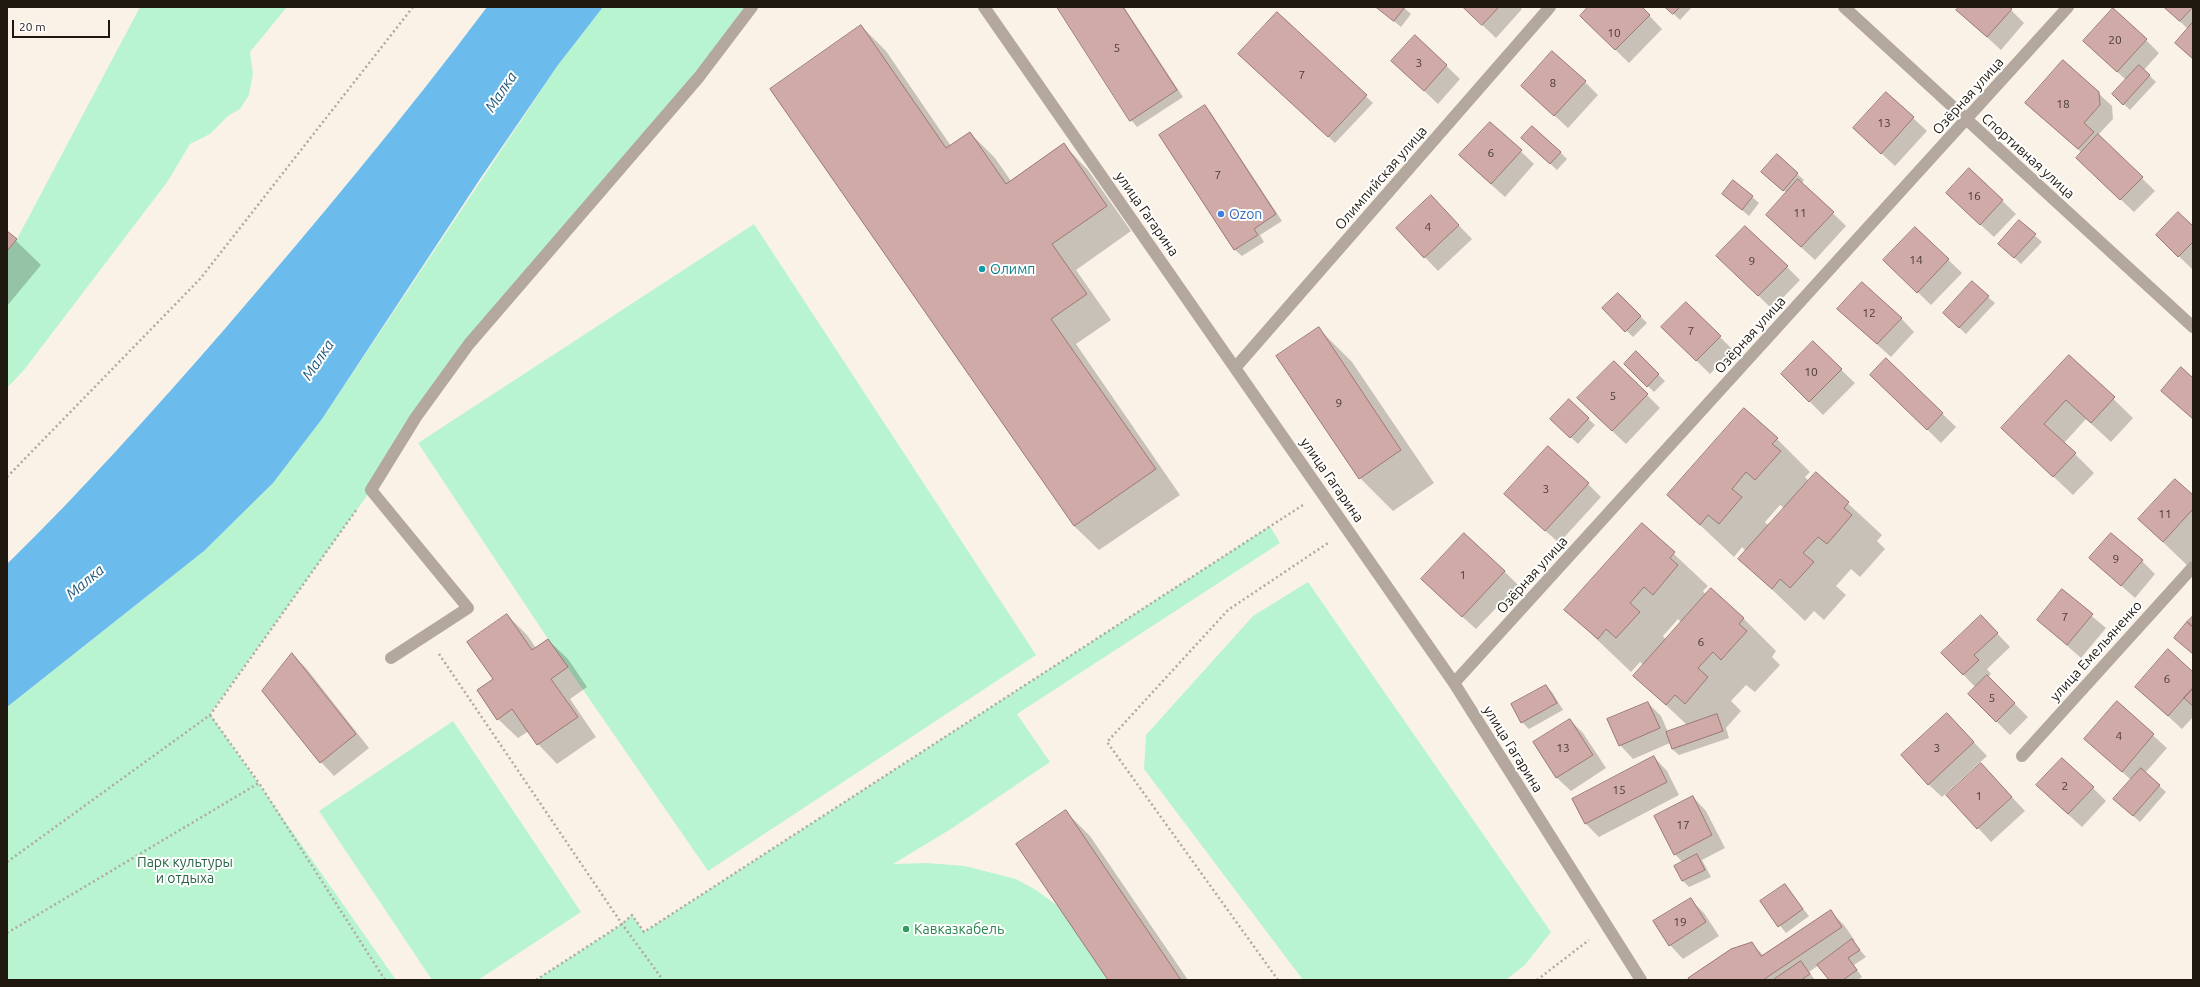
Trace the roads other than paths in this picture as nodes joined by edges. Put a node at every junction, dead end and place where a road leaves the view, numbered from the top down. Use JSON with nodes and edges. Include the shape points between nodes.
{"nodes":[{"id":1,"x":752,"y":7,"type":"edge"},
{"id":2,"x":984,"y":7,"type":"edge"},
{"id":3,"x":1550,"y":7,"type":"edge"},
{"id":4,"x":1844,"y":7,"type":"edge"},
{"id":5,"x":2068,"y":7,"type":"edge"},
{"id":6,"x":1966,"y":121,"type":"junction"},
{"id":7,"x":2193,"y":327,"type":"edge"},
{"id":8,"x":1236,"y":368,"type":"junction"},
{"id":9,"x":2193,"y":567,"type":"edge"},
{"id":10,"x":391,"y":658,"type":"dead end"},
{"id":11,"x":1454,"y":683,"type":"junction"},
{"id":12,"x":2022,"y":756,"type":"dead end"},
{"id":13,"x":1641,"y":980,"type":"edge"}],
"edges":[{"from":1,"to":10,"type":"street","via":[[699,77],[469,344],[416,417],[371,490],[468,608]]},
{"from":2,"to":8,"type":"street","name":"улица Гагарина"},
{"from":3,"to":8,"type":"street","name":"Олимпийская улица"},
{"from":4,"to":6,"type":"street","name":"Спортивная улица"},
{"from":5,"to":6,"type":"street","name":"Озёрная улица"},
{"from":6,"to":7,"type":"street","name":"Спортивная улица"},
{"from":6,"to":11,"type":"street","name":"Озёрная улица"},
{"from":8,"to":11,"type":"street","name":"улица Гагарина"},
{"from":9,"to":12,"type":"street","name":"улица Емельяненко"},
{"from":11,"to":13,"type":"street","name":"улица Гагарина"}]}
